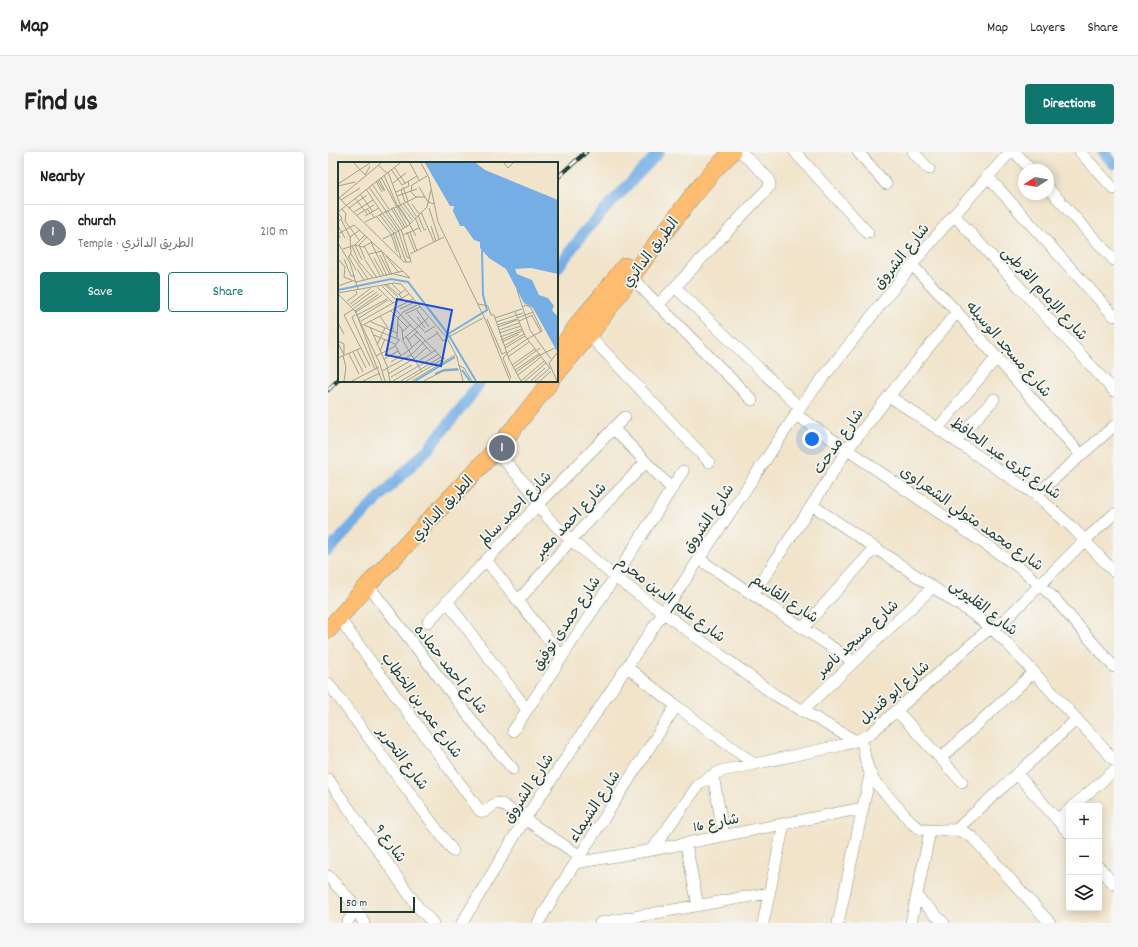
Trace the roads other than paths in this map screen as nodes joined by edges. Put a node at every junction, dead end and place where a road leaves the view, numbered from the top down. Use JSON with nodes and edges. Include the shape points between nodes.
{"nodes":[{"id":1,"x":717,"y":152,"type":"edge"},
{"id":2,"x":732,"y":152,"type":"edge"},
{"id":3,"x":741,"y":152,"type":"edge"},
{"id":4,"x":795,"y":152,"type":"edge"},
{"id":5,"x":858,"y":152,"type":"edge"},
{"id":6,"x":914,"y":152,"type":"edge"},
{"id":7,"x":1010,"y":152,"type":"edge"},
{"id":8,"x":1015,"y":152,"type":"edge"},
{"id":9,"x":1080,"y":152,"type":"edge"},
{"id":10,"x":1026,"y":164,"type":"edge"},
{"id":11,"x":929,"y":169,"type":"dead end"},
{"id":12,"x":988,"y":176,"type":"junction"},
{"id":13,"x":886,"y":184,"type":"dead end"},
{"id":14,"x":1114,"y":188,"type":"edge"},
{"id":15,"x":1054,"y":195,"type":"edge"},
{"id":16,"x":954,"y":215,"type":"junction"},
{"id":17,"x":868,"y":233,"type":"dead end"},
{"id":18,"x":1114,"y":260,"type":"edge"},
{"id":19,"x":912,"y":265,"type":"junction"},
{"id":20,"x":631,"y":277,"type":"junction"},
{"id":21,"x":675,"y":287,"type":"junction"},
{"id":22,"x":658,"y":305,"type":"junction"},
{"id":23,"x":957,"y":312,"type":"junction"},
{"id":24,"x":597,"y":313,"type":"junction"},
{"id":25,"x":1114,"y":316,"type":"edge"},
{"id":26,"x":582,"y":336,"type":"junction"},
{"id":27,"x":558,"y":353,"type":"edge"},
{"id":28,"x":997,"y":357,"type":"junction"},
{"id":29,"x":558,"y":372,"type":"edge"},
{"id":30,"x":536,"y":382,"type":"edge"},
{"id":31,"x":550,"y":382,"type":"edge"},
{"id":32,"x":1114,"y":391,"type":"edge"},
{"id":33,"x":889,"y":396,"type":"junction"},
{"id":34,"x":994,"y":399,"type":"dead end"},
{"id":35,"x":752,"y":400,"type":"dead end"},
{"id":36,"x":798,"y":411,"type":"junction"},
{"id":37,"x":625,"y":417,"type":"dead end"},
{"id":38,"x":1114,"y":426,"type":"edge"},
{"id":39,"x":614,"y":428,"type":"junction"},
{"id":40,"x":938,"y":428,"type":"junction"},
{"id":41,"x":956,"y":441,"type":"junction"},
{"id":42,"x":495,"y":450,"type":"junction"},
{"id":43,"x":847,"y":450,"type":"junction"},
{"id":44,"x":1081,"y":455,"type":"junction"},
{"id":45,"x":646,"y":462,"type":"junction"},
{"id":46,"x":709,"y":462,"type":"dead end"},
{"id":47,"x":683,"y":472,"type":"dead end"},
{"id":48,"x":672,"y":489,"type":"junction"},
{"id":49,"x":1036,"y":495,"type":"junction"},
{"id":50,"x":539,"y":504,"type":"junction"},
{"id":51,"x":812,"y":505,"type":"junction"},
{"id":52,"x":1114,"y":514,"type":"edge"},
{"id":53,"x":571,"y":540,"type":"junction"},
{"id":54,"x":1085,"y":540,"type":"junction"},
{"id":55,"x":875,"y":548,"type":"junction"},
{"id":56,"x":699,"y":559,"type":"junction"},
{"id":57,"x":486,"y":560,"type":"junction"},
{"id":58,"x":1114,"y":572,"type":"edge"},
{"id":59,"x":615,"y":577,"type":"junction"},
{"id":60,"x":368,"y":585,"type":"junction"},
{"id":61,"x":1040,"y":585,"type":"junction"},
{"id":62,"x":933,"y":587,"type":"junction"},
{"id":63,"x":753,"y":594,"type":"junction"},
{"id":64,"x":518,"y":600,"type":"junction"},
{"id":65,"x":447,"y":601,"type":"junction"},
{"id":66,"x":663,"y":612,"type":"junction"},
{"id":67,"x":332,"y":620,"type":"edge"},
{"id":68,"x":428,"y":622,"type":"dead end"},
{"id":69,"x":803,"y":628,"type":"junction"},
{"id":70,"x":991,"y":628,"type":"junction"},
{"id":71,"x":562,"y":657,"type":"junction"},
{"id":72,"x":854,"y":662,"type":"junction"},
{"id":73,"x":627,"y":667,"type":"junction"},
{"id":74,"x":1114,"y":667,"type":"edge"},
{"id":75,"x":1034,"y":672,"type":"junction"},
{"id":76,"x":328,"y":683,"type":"edge"},
{"id":77,"x":676,"y":706,"type":"junction"},
{"id":78,"x":527,"y":710,"type":"junction"},
{"id":79,"x":897,"y":710,"type":"junction"},
{"id":80,"x":802,"y":711,"type":"junction"},
{"id":81,"x":1077,"y":719,"type":"junction"},
{"id":82,"x":513,"y":731,"type":"dead end"},
{"id":83,"x":859,"y":740,"type":"junction"},
{"id":84,"x":940,"y":758,"type":"junction"},
{"id":85,"x":1114,"y":760,"type":"edge"},
{"id":86,"x":754,"y":764,"type":"junction"},
{"id":87,"x":513,"y":769,"type":"dead end"},
{"id":88,"x":1114,"y":771,"type":"edge"},
{"id":89,"x":1017,"y":774,"type":"junction"},
{"id":90,"x":713,"y":775,"type":"junction"},
{"id":91,"x":870,"y":775,"type":"junction"},
{"id":92,"x":328,"y":779,"type":"edge"},
{"id":93,"x":962,"y":782,"type":"dead end"},
{"id":94,"x":1077,"y":803,"type":"edge"},
{"id":95,"x":863,"y":808,"type":"junction"},
{"id":96,"x":1066,"y":812,"type":"edge"},
{"id":97,"x":525,"y":819,"type":"junction"},
{"id":98,"x":1057,"y":820,"type":"junction"},
{"id":99,"x":784,"y":824,"type":"junction"},
{"id":100,"x":956,"y":830,"type":"junction"},
{"id":101,"x":1066,"y":830,"type":"edge"},
{"id":102,"x":930,"y":831,"type":"junction"},
{"id":103,"x":724,"y":836,"type":"junction"},
{"id":104,"x":686,"y":844,"type":"junction"},
{"id":105,"x":652,"y":850,"type":"junction"},
{"id":106,"x":453,"y":851,"type":"dead end"},
{"id":107,"x":577,"y":859,"type":"junction"},
{"id":108,"x":1102,"y":870,"type":"edge"},
{"id":109,"x":328,"y":876,"type":"edge"},
{"id":110,"x":1114,"y":884,"type":"edge"},
{"id":111,"x":769,"y":893,"type":"junction"},
{"id":112,"x":917,"y":897,"type":"junction"},
{"id":113,"x":698,"y":906,"type":"junction"},
{"id":114,"x":356,"y":908,"type":"junction"},
{"id":115,"x":606,"y":922,"type":"edge"},
{"id":116,"x":347,"y":923,"type":"edge"},
{"id":117,"x":364,"y":923,"type":"edge"},
{"id":118,"x":433,"y":923,"type":"edge"},
{"id":119,"x":462,"y":923,"type":"edge"},
{"id":120,"x":538,"y":923,"type":"edge"},
{"id":121,"x":763,"y":923,"type":"edge"},
{"id":122,"x":838,"y":923,"type":"edge"},
{"id":123,"x":912,"y":923,"type":"edge"},
{"id":124,"x":944,"y":923,"type":"edge"},
{"id":125,"x":1050,"y":923,"type":"edge"}],
"edges":[{"from":1,"to":24,"type":"highway","name":"الطريق الدائري","via":[[686,186],[607,289]]},
{"from":2,"to":20,"type":"highway","name":"الطريق الدائري","via":[[692,194]]},
{"from":3,"to":21,"type":"street","via":[[770,182],[770,186]]},
{"from":4,"to":17,"type":"street"},
{"from":5,"to":13,"type":"street"},
{"from":6,"to":11,"type":"street"},
{"from":7,"to":12,"type":"street","name":"شارع الشروق"},
{"from":8,"to":10,"type":"street"},
{"from":9,"to":14,"type":"street"},
{"from":12,"to":16,"type":"street","name":"شارع الشروق"},
{"from":12,"to":25,"type":"street"},
{"from":15,"to":18,"type":"street"},
{"from":16,"to":19,"type":"street","name":"شارع الشروق"},
{"from":16,"to":32,"type":"street","name":"شارع الإمام القرطبى"},
{"from":19,"to":23,"type":"street","name":"شارع مسجد الوسيله"},
{"from":19,"to":36,"type":"street","name":"شارع الشروق"},
{"from":20,"to":22,"type":"street"},
{"from":20,"to":24,"type":"highway","name":"الطريق الدائري"},
{"from":21,"to":22,"type":"street"},
{"from":21,"to":36,"type":"street","name":"شارع محمد متولي الشعراوى"},
{"from":22,"to":35,"type":"street"},
{"from":23,"to":28,"type":"street","name":"شارع مسجد الوسيله"},
{"from":23,"to":33,"type":"street","name":"شارع مدحت"},
{"from":24,"to":26,"type":"highway","name":"الطريق الدائري"},
{"from":26,"to":27,"type":"highway","name":"الطريق الدائري"},
{"from":26,"to":29,"type":"highway","name":"الطريق الدائري"},
{"from":26,"to":46,"type":"street"},
{"from":28,"to":40,"type":"street"},
{"from":28,"to":44,"type":"street","name":"شارع مسجد الوسيله"},
{"from":30,"to":67,"type":"highway","name":"الطريق الدائري","via":[[514,413]]},
{"from":31,"to":42,"type":"highway","name":"الطريق الدائري"},
{"from":33,"to":40,"type":"street","name":"شارع بكرى عبد الحافظ"},
{"from":33,"to":43,"type":"street","name":"شارع مدحت"},
{"from":34,"to":41,"type":"street"},
{"from":36,"to":43,"type":"street","name":"شارع محمد متولي الشعراوى"},
{"from":36,"to":56,"type":"street","name":"شارع الشروق"},
{"from":37,"to":39,"type":"street","name":"شارع احمد سالم"},
{"from":38,"to":44,"type":"street"},
{"from":39,"to":45,"type":"street"},
{"from":39,"to":50,"type":"street","name":"شارع احمد سالم"},
{"from":40,"to":41,"type":"street","name":"شارع بكرى عبد الحافظ"},
{"from":41,"to":49,"type":"street","name":"شارع بكرى عبد الحافظ"},
{"from":42,"to":50,"type":"street","name":"شارع علم الدين محرم"},
{"from":42,"to":60,"type":"highway","name":"الطريق الدائري"},
{"from":43,"to":51,"type":"street","name":"شارع مدحت"},
{"from":43,"to":61,"type":"street","name":"شارع محمد متولي الشعراوى","via":[[1023,570]]},
{"from":44,"to":49,"type":"street"},
{"from":45,"to":48,"type":"street"},
{"from":45,"to":53,"type":"street","name":"شارع احمد معبر"},
{"from":47,"to":48,"type":"street","name":"شارع حمدى توفيق"},
{"from":48,"to":59,"type":"street","name":"شارع حمدى توفيق"},
{"from":49,"to":54,"type":"street","name":"شارع بكرى عبد الحافظ"},
{"from":50,"to":53,"type":"street","name":"شارع علم الدين محرم","via":[[545,515]]},
{"from":50,"to":57,"type":"street","name":"شارع احمد سالم"},
{"from":51,"to":55,"type":"street","name":"شارع القليوبى"},
{"from":51,"to":63,"type":"street","name":"شارع مدحت"},
{"from":52,"to":54,"type":"street","name":"شارع ابو قنديل"},
{"from":53,"to":59,"type":"street","name":"شارع علم الدين محرم"},
{"from":53,"to":64,"type":"street","name":"شارع احمد معبر"},
{"from":54,"to":58,"type":"street","name":"شارع بكرى عبد الحافظ"},
{"from":54,"to":61,"type":"street","name":"شارع ابو قنديل"},
{"from":55,"to":62,"type":"street","name":"شارع القليوبى"},
{"from":55,"to":69,"type":"street"},
{"from":56,"to":63,"type":"street","name":"شارع القاسم"},
{"from":56,"to":66,"type":"street","name":"شارع الشروق"},
{"from":57,"to":64,"type":"street"},
{"from":57,"to":65,"type":"street","name":"شارع احمد سالم"},
{"from":59,"to":66,"type":"street","name":"شارع علم الدين محرم"},
{"from":59,"to":71,"type":"street","name":"شارع حمدى توفيق"},
{"from":60,"to":67,"type":"highway","name":"الطريق الدائري"},
{"from":60,"to":87,"type":"street","name":"شارع احمد حماده"},
{"from":61,"to":70,"type":"street","name":"شارع ابو قنديل","via":[[1006,619]]},
{"from":61,"to":74,"type":"street","name":"شارع محمد متولي الشعراوى"},
{"from":62,"to":70,"type":"street","name":"شارع القليوبى"},
{"from":62,"to":72,"type":"street","name":"شارع مسجد ناصر"},
{"from":63,"to":69,"type":"street","name":"شارع القاسم"},
{"from":64,"to":71,"type":"street"},
{"from":65,"to":68,"type":"street","name":"شارع احمد سالم"},
{"from":65,"to":78,"type":"street"},
{"from":66,"to":73,"type":"street","name":"شارع الشروق"},
{"from":66,"to":80,"type":"street","name":"شارع علم الدين محرم","via":[[775,695]]},
{"from":67,"to":97,"type":"street","name":"شارع عمر بن الخطاب","via":[[480,810],[484,812],[499,803]]},
{"from":69,"to":72,"type":"street","name":"شارع القاسم"},
{"from":70,"to":75,"type":"street","name":"شارع القليوبى"},
{"from":70,"to":79,"type":"street","name":"شارع ابو قنديل"},
{"from":71,"to":78,"type":"street","name":"شارع حمدى توفيق"},
{"from":72,"to":80,"type":"street","name":"شارع مسجد ناصر"},
{"from":73,"to":77,"type":"street"},
{"from":73,"to":97,"type":"street","name":"شارع الشروق"},
{"from":75,"to":81,"type":"street","name":"شارع القليوبى"},
{"from":75,"to":84,"type":"street"},
{"from":76,"to":106,"type":"street","name":"شارع التحرير"},
{"from":77,"to":86,"type":"street"},
{"from":77,"to":107,"type":"street","name":"شارع الشيماء"},
{"from":78,"to":82,"type":"street","name":"شارع حمدى توفيق"},
{"from":79,"to":83,"type":"street","name":"شارع ابو قنديل","via":[[877,729]]},
{"from":79,"to":84,"type":"street"},
{"from":80,"to":83,"type":"street","name":"شارع علم الدين محرم"},
{"from":81,"to":85,"type":"street","name":"شارع القليوبى"},
{"from":81,"to":89,"type":"street"},
{"from":83,"to":86,"type":"street","name":"شارع ابو قنديل"},
{"from":83,"to":91,"type":"street"},
{"from":84,"to":93,"type":"street"},
{"from":86,"to":90,"type":"street","name":"شارع ابو قنديل","via":[[720,771]]},
{"from":88,"to":94,"type":"street"},
{"from":89,"to":98,"type":"street"},
{"from":89,"to":100,"type":"street"},
{"from":90,"to":103,"type":"street"},
{"from":90,"to":105,"type":"street","name":"شارع ابو قنديل","via":[[697,788]]},
{"from":91,"to":95,"type":"street"},
{"from":91,"to":102,"type":"street","via":[[914,825]]},
{"from":92,"to":118,"type":"street","name":"شارع 9","via":[[418,907]]},
{"from":95,"to":99,"type":"street","name":"شارع 16"},
{"from":95,"to":122,"type":"street"},
{"from":96,"to":98,"type":"street"},
{"from":97,"to":107,"type":"street"},
{"from":97,"to":119,"type":"street","name":"شارع الشروق"},
{"from":98,"to":101,"type":"street"},
{"from":99,"to":103,"type":"street","name":"شارع 16"},
{"from":99,"to":111,"type":"street"},
{"from":100,"to":102,"type":"street"},
{"from":100,"to":125,"type":"street","via":[[973,838]]},
{"from":102,"to":112,"type":"street"},
{"from":103,"to":104,"type":"street","name":"شارع 16"},
{"from":104,"to":105,"type":"street","name":"شارع 16"},
{"from":104,"to":113,"type":"street"},
{"from":105,"to":107,"type":"street","name":"شارع 16"},
{"from":107,"to":120,"type":"street","name":"شارع الشيماء"},
{"from":108,"to":110,"type":"street"},
{"from":109,"to":114,"type":"street"},
{"from":111,"to":113,"type":"street"},
{"from":111,"to":121,"type":"street"},
{"from":112,"to":123,"type":"street"},
{"from":112,"to":124,"type":"street"},
{"from":113,"to":115,"type":"street"},
{"from":114,"to":116,"type":"street"},
{"from":114,"to":117,"type":"street"}]}
